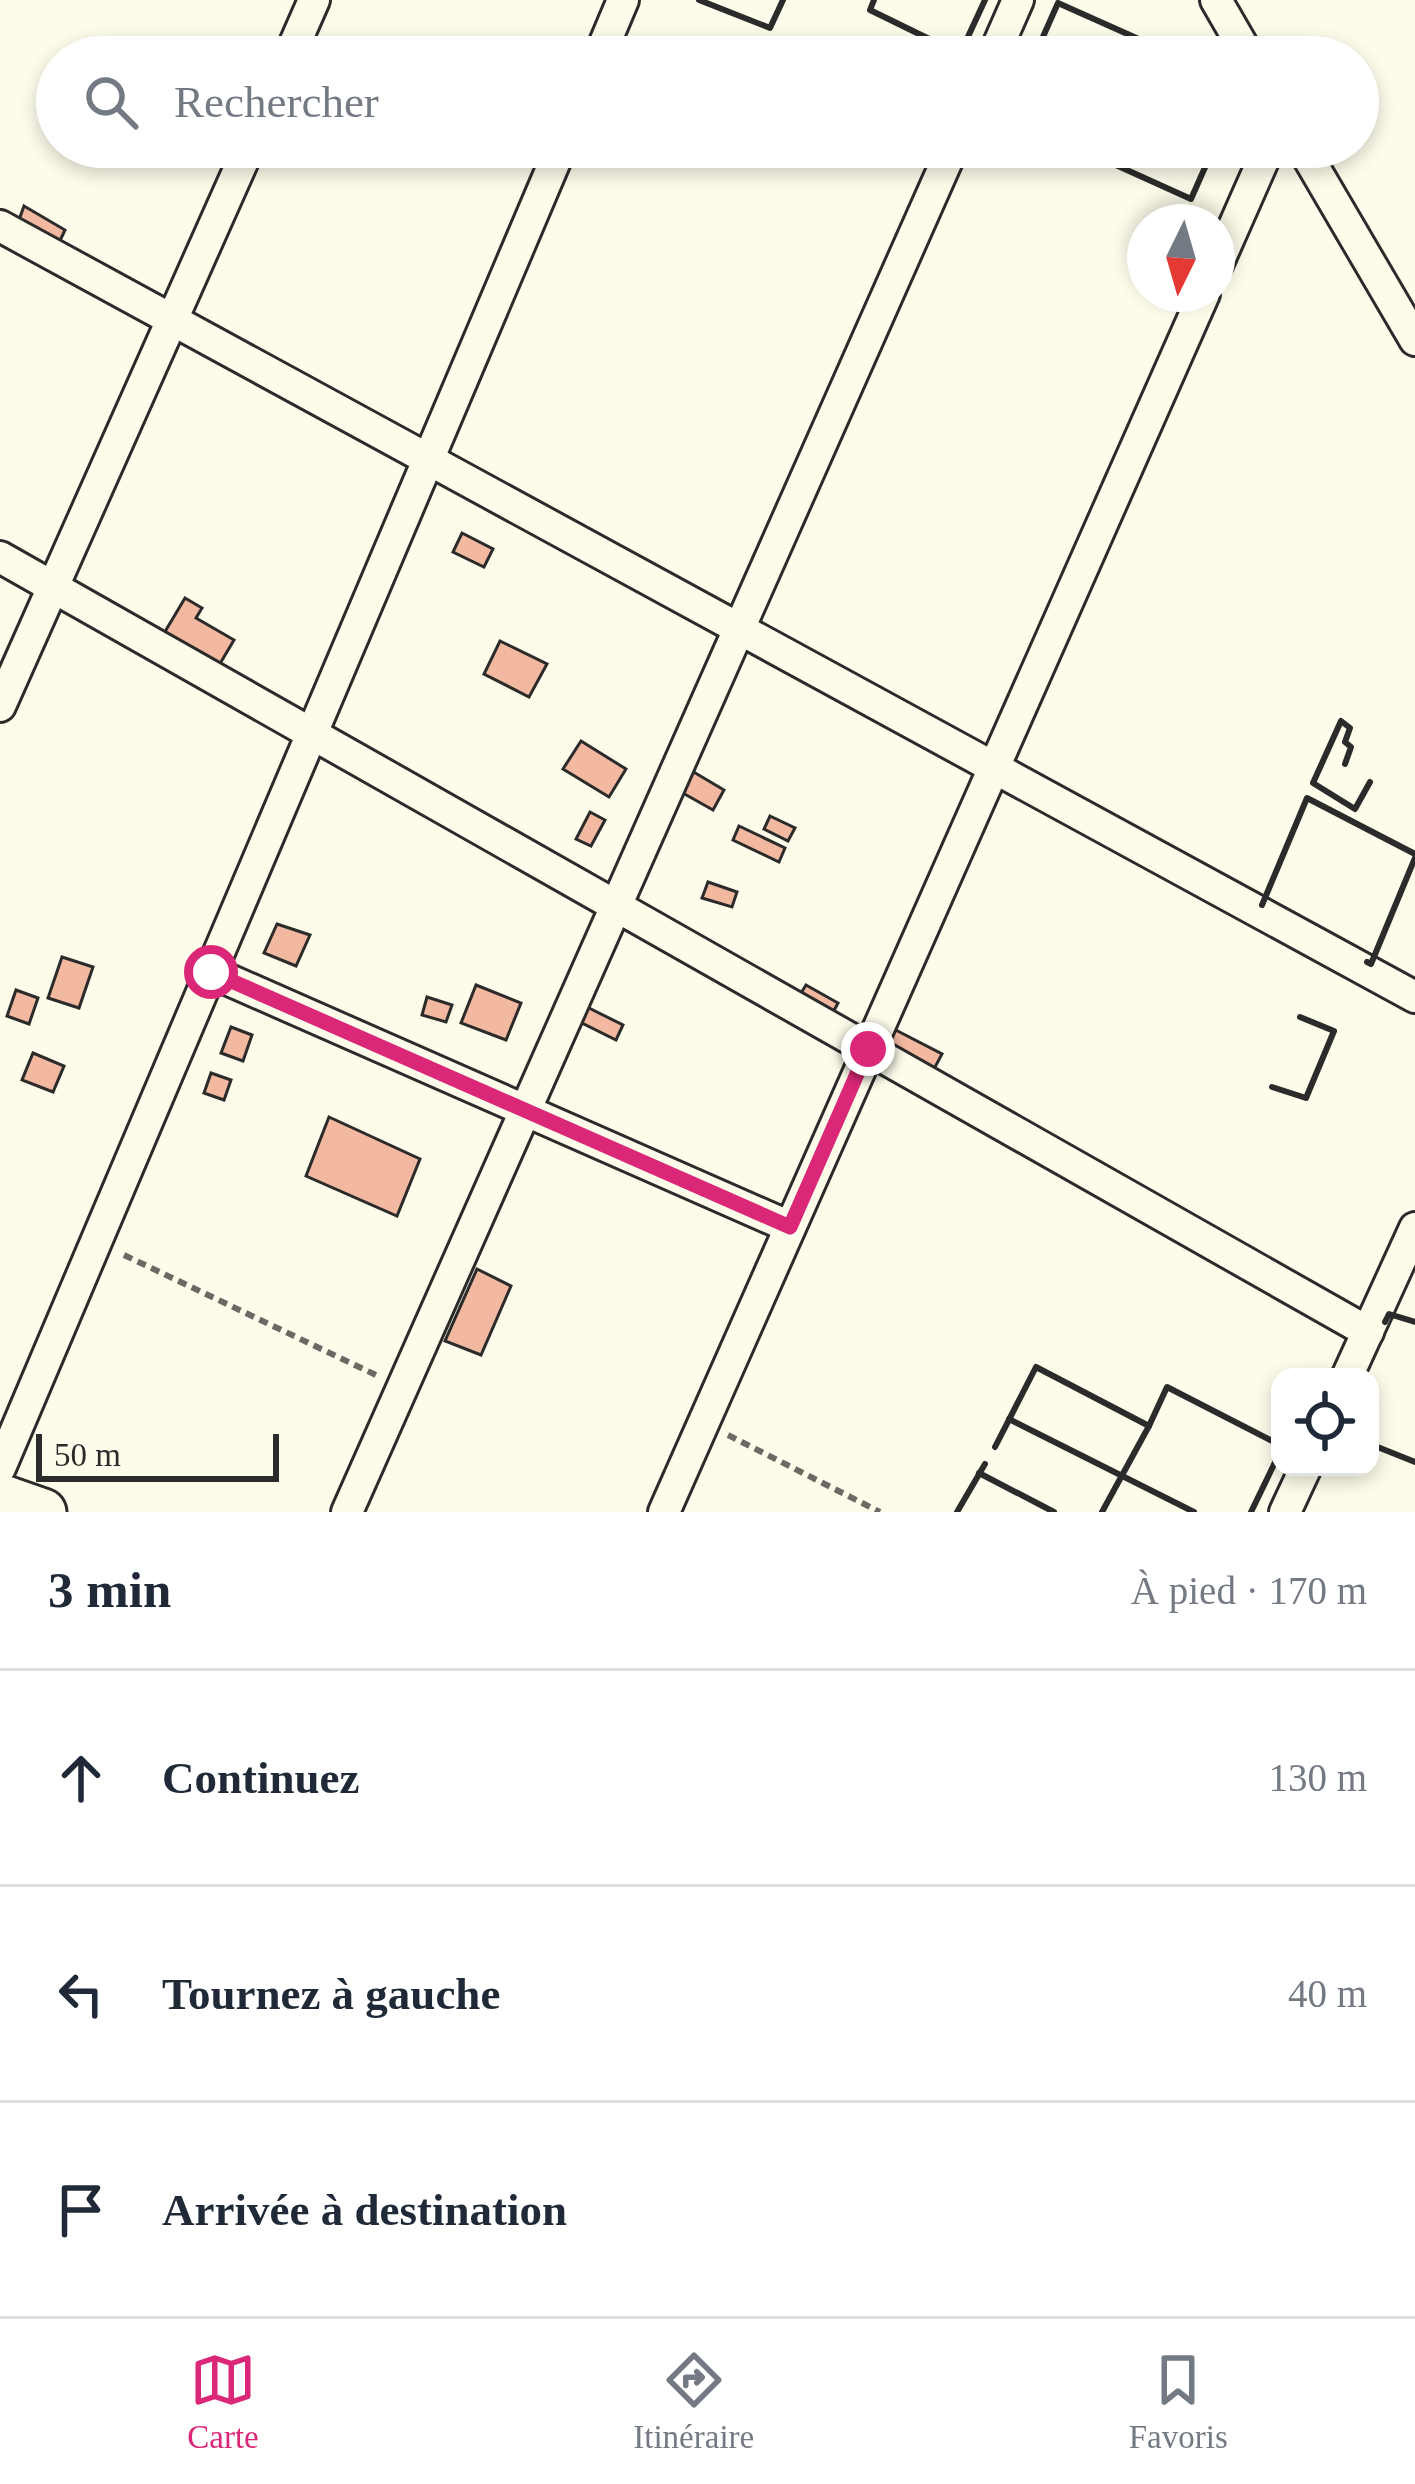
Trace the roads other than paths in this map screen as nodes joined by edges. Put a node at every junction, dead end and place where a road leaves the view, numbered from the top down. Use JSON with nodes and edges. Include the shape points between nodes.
{"nodes":[{"id":1,"x":314,"y":0,"type":"edge"},
{"id":2,"x":623,"y":0,"type":"edge"},
{"id":3,"x":1018,"y":0,"type":"edge"},
{"id":4,"x":1216,"y":0,"type":"edge"},
{"id":5,"x":298,"y":36,"type":"edge"},
{"id":6,"x":608,"y":36,"type":"edge"},
{"id":7,"x":1002,"y":36,"type":"edge"},
{"id":8,"x":1237,"y":36,"type":"edge"},
{"id":9,"x":240,"y":168,"type":"edge"},
{"id":10,"x":552,"y":168,"type":"edge"},
{"id":11,"x":944,"y":168,"type":"edge"},
{"id":12,"x":1260,"y":168,"type":"edge"},
{"id":13,"x":1314,"y":168,"type":"edge"},
{"id":14,"x":1235,"y":224,"type":"edge"},
{"id":15,"x":0,"y":226,"type":"edge"},
{"id":16,"x":1196,"y":312,"type":"edge"},
{"id":17,"x":172,"y":320,"type":"junction"},
{"id":18,"x":1415,"y":340,"type":"edge"},
{"id":19,"x":428,"y":461,"type":"junction"},
{"id":20,"x":0,"y":557,"type":"edge"},
{"id":21,"x":52,"y":587,"type":"junction"},
{"id":22,"x":740,"y":629,"type":"junction"},
{"id":23,"x":0,"y":706,"type":"edge"},
{"id":24,"x":311,"y":734,"type":"junction"},
{"id":25,"x":994,"y":767,"type":"junction"},
{"id":26,"x":616,"y":906,"type":"junction"},
{"id":27,"x":211,"y":972,"type":"junction"},
{"id":28,"x":1415,"y":997,"type":"edge"},
{"id":29,"x":868,"y":1049,"type":"junction"},
{"id":30,"x":526,"y":1111,"type":"junction"},
{"id":31,"x":790,"y":1227,"type":"junction"},
{"id":32,"x":1415,"y":1228,"type":"edge"},
{"id":33,"x":1368,"y":1332,"type":"junction"},
{"id":34,"x":1351,"y":1368,"type":"edge"},
{"id":35,"x":0,"y":1468,"type":"edge"},
{"id":36,"x":1302,"y":1476,"type":"edge"},
{"id":37,"x":0,"y":1497,"type":"edge"},
{"id":38,"x":43,"y":1512,"type":"edge"},
{"id":39,"x":347,"y":1512,"type":"edge"},
{"id":40,"x":664,"y":1512,"type":"edge"},
{"id":41,"x":1286,"y":1512,"type":"edge"}],
"edges":[{"from":1,"to":5,"type":"street"},
{"from":2,"to":6,"type":"street"},
{"from":3,"to":7,"type":"street"},
{"from":4,"to":8,"type":"street"},
{"from":9,"to":17,"type":"street"},
{"from":10,"to":19,"type":"street"},
{"from":11,"to":22,"type":"street"},
{"from":12,"to":14,"type":"street"},
{"from":13,"to":18,"type":"street"},
{"from":15,"to":17,"type":"street"},
{"from":16,"to":25,"type":"street"},
{"from":17,"to":19,"type":"street"},
{"from":17,"to":21,"type":"street"},
{"from":19,"to":22,"type":"street"},
{"from":19,"to":24,"type":"street"},
{"from":20,"to":21,"type":"street"},
{"from":21,"to":23,"type":"street"},
{"from":21,"to":24,"type":"street"},
{"from":22,"to":25,"type":"street"},
{"from":22,"to":26,"type":"street"},
{"from":24,"to":26,"type":"street"},
{"from":24,"to":27,"type":"street"},
{"from":25,"to":28,"type":"street"},
{"from":25,"to":29,"type":"street"},
{"from":26,"to":29,"type":"street"},
{"from":26,"to":30,"type":"street"},
{"from":27,"to":30,"type":"street"},
{"from":27,"to":35,"type":"street"},
{"from":29,"to":31,"type":"street"},
{"from":29,"to":33,"type":"street"},
{"from":30,"to":31,"type":"street"},
{"from":30,"to":39,"type":"street"},
{"from":31,"to":40,"type":"street"},
{"from":32,"to":33,"type":"street"},
{"from":33,"to":34,"type":"street"},
{"from":36,"to":41,"type":"street"},
{"from":37,"to":38,"type":"main road"}]}
